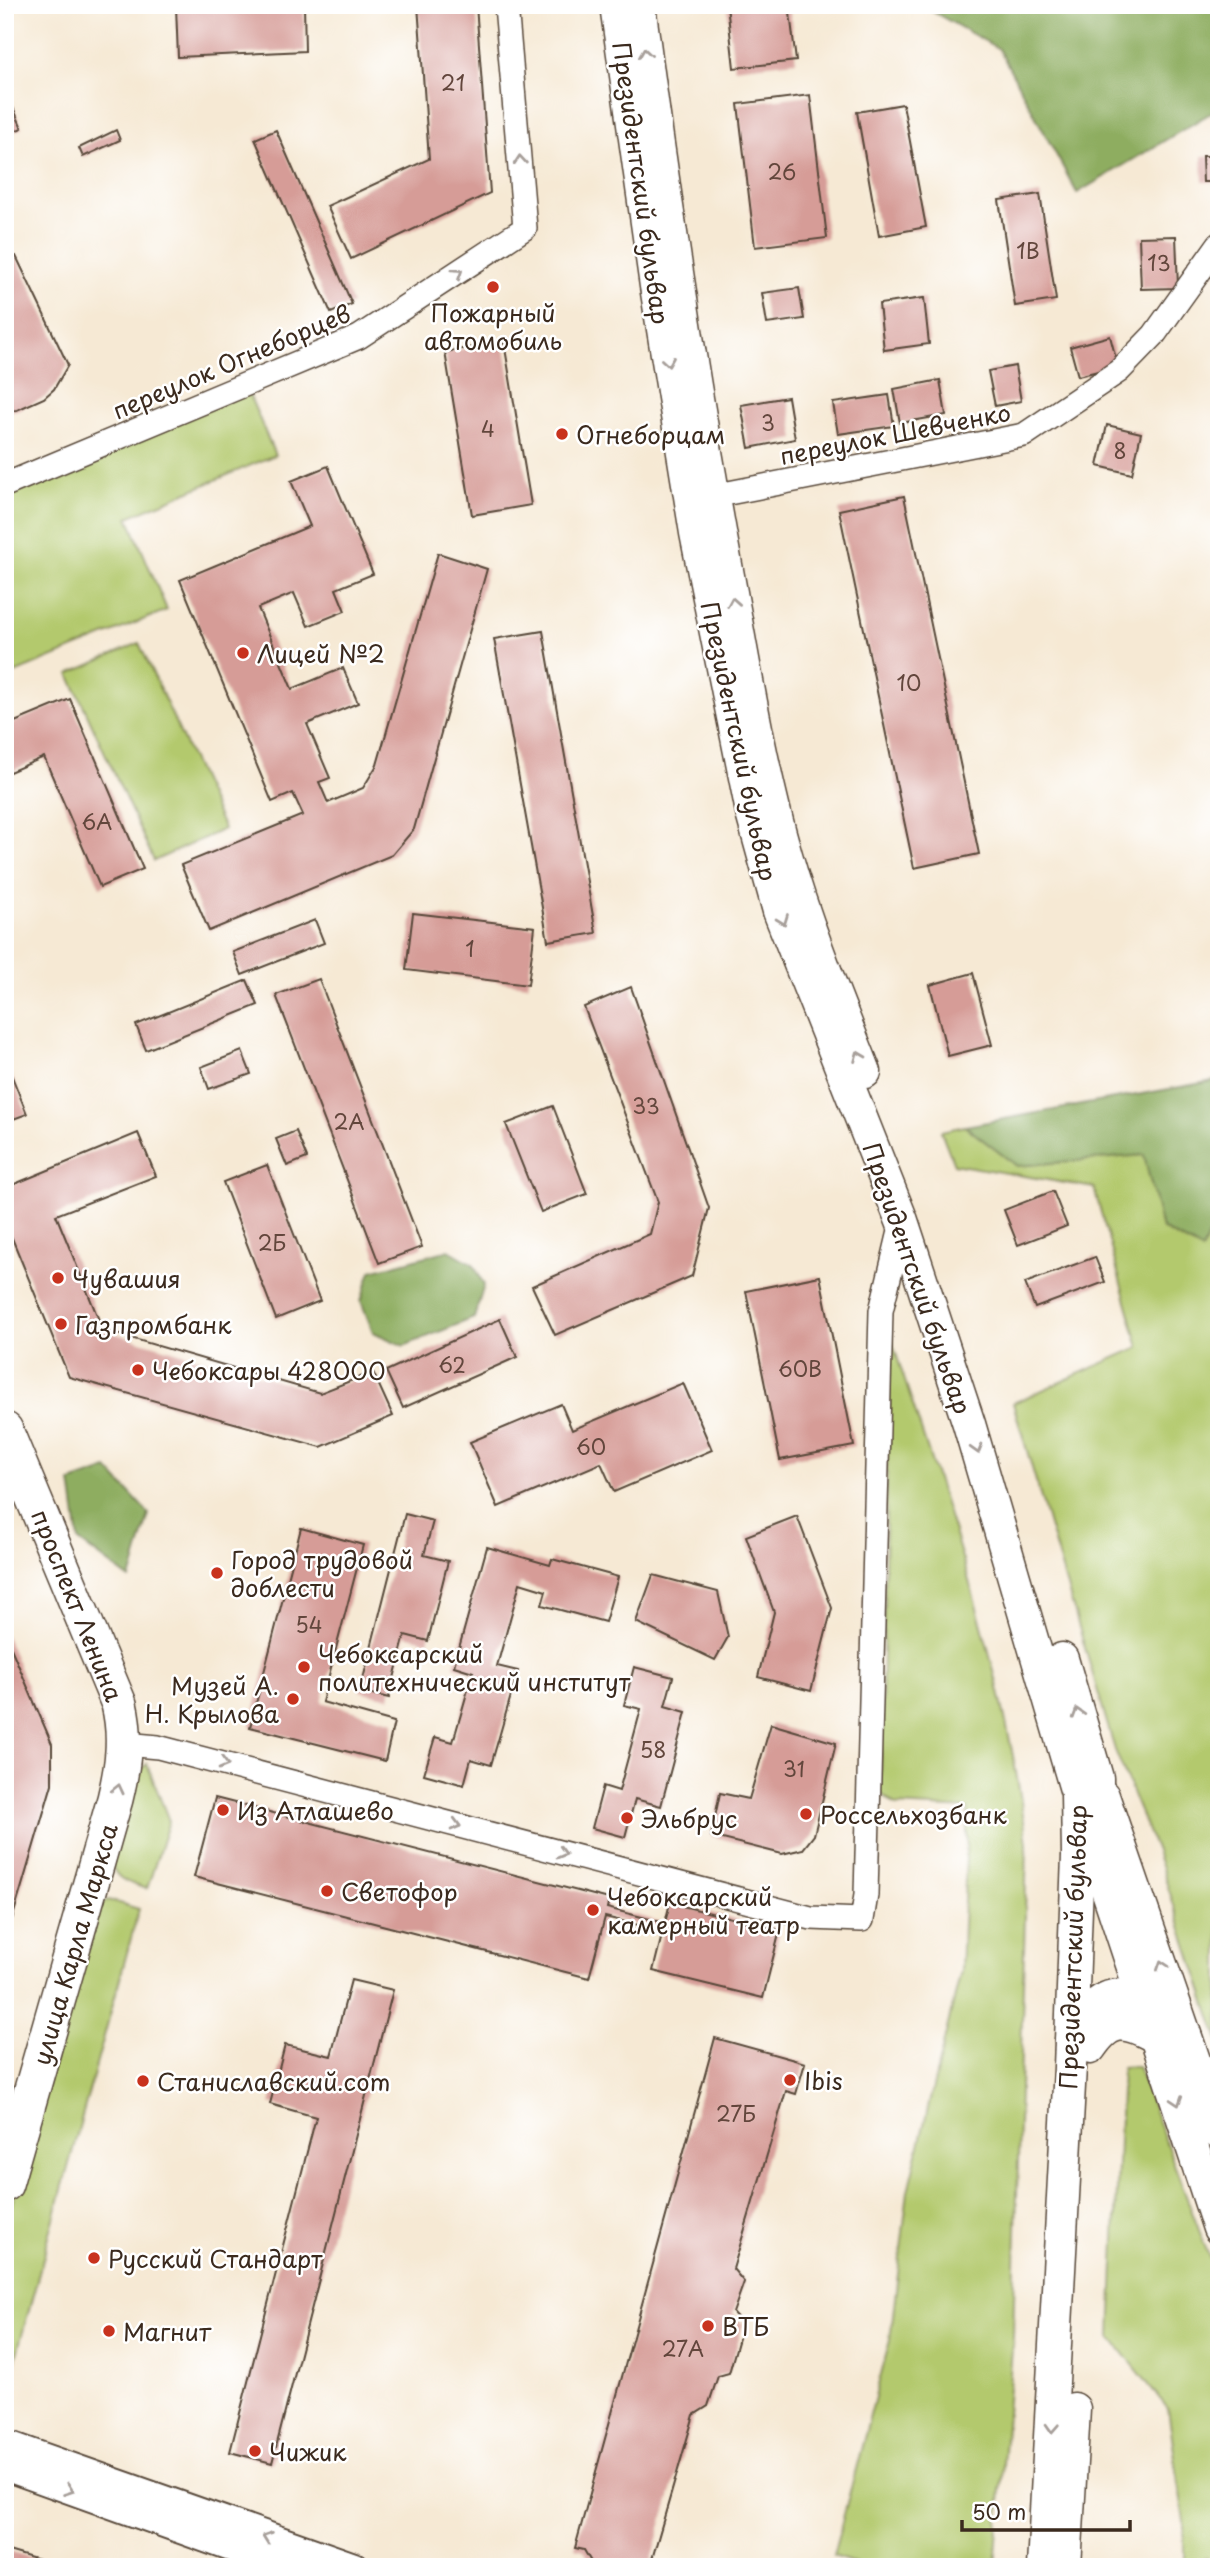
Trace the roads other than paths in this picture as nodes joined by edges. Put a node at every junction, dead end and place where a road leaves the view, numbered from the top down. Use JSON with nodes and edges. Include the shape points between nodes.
{"nodes":[{"id":1,"x":506,"y":5,"type":"edge"},
{"id":2,"x":616,"y":5,"type":"edge"},
{"id":3,"x":639,"y":5,"type":"edge"},
{"id":4,"x":1219,"y":244,"type":"edge"},
{"id":5,"x":5,"y":485,"type":"edge"},
{"id":6,"x":713,"y":496,"type":"junction"},
{"id":7,"x":902,"y":1222,"type":"junction"},
{"id":8,"x":5,"y":1430,"type":"edge"},
{"id":9,"x":5,"y":1485,"type":"edge"},
{"id":10,"x":113,"y":1745,"type":"junction"},
{"id":11,"x":1087,"y":1786,"type":"junction"},
{"id":12,"x":1096,"y":1858,"type":"junction"},
{"id":13,"x":1144,"y":2001,"type":"junction"},
{"id":14,"x":1092,"y":2007,"type":"junction"},
{"id":15,"x":1170,"y":2033,"type":"junction"},
{"id":16,"x":1080,"y":2045,"type":"junction"},
{"id":17,"x":5,"y":2109,"type":"edge"},
{"id":18,"x":1219,"y":2133,"type":"edge"},
{"id":19,"x":5,"y":2184,"type":"edge"},
{"id":20,"x":1219,"y":2228,"type":"edge"},
{"id":21,"x":5,"y":2444,"type":"edge"},
{"id":22,"x":5,"y":2466,"type":"edge"},
{"id":23,"x":287,"y":2567,"type":"edge"},
{"id":24,"x":354,"y":2567,"type":"edge"},
{"id":25,"x":1043,"y":2567,"type":"edge"},
{"id":26,"x":1065,"y":2567,"type":"edge"}],
"edges":[{"from":5,"to":1,"type":"street","name":"переулок Огнеборцев","one_way":true,"via":[[359,337],[525,229]]},
{"from":2,"to":7,"type":"main road","name":"Президентский бульвар","one_way":true,"via":[[696,533],[753,817],[779,911]]},
{"from":6,"to":3,"type":"main road","name":"Президентский бульвар","one_way":true},
{"from":4,"to":6,"type":"street","name":"переулок Шевченко","via":[[1154,335],[1119,371],[1024,435]]},
{"from":11,"to":6,"type":"main road","name":"Президентский бульвар","one_way":true,"via":[[988,1412],[943,1275],[785,853],[754,718]]},
{"from":10,"to":7,"type":"street","one_way":true,"via":[[158,1747],[811,1918],[862,1920],[881,1311]]},
{"from":7,"to":11,"type":"main road","name":"Президентский бульвар","one_way":true},
{"from":8,"to":10,"type":"main road","name":"проспект Ленина","via":[[119,1704],[124,1725]]},
{"from":9,"to":10,"type":"main road","name":"проспект Ленина","via":[[99,1721]]},
{"from":10,"to":17,"type":"main road","name":"улица Карла Маркса","via":[[97,1773]]},
{"from":19,"to":10,"type":"main road","name":"улица Карла Маркса","one_way":true,"via":[[115,1799]]},
{"from":11,"to":12,"type":"main road"},
{"from":15,"to":11,"type":"main road","one_way":true},
{"from":11,"to":16,"type":"main road","name":"Президентский бульвар","via":[[1078,1856]]},
{"from":12,"to":13,"type":"main road"},
{"from":12,"to":14,"type":"main road","name":"Президентский бульвар"},
{"from":13,"to":14,"type":"main road","via":[[1115,1996]]},
{"from":13,"to":15,"type":"main road"},
{"from":14,"to":16,"type":"main road","via":[[1082,2018]]},
{"from":15,"to":16,"type":"main road","via":[[1113,2025]]},
{"from":15,"to":18,"type":"main road"},
{"from":15,"to":20,"type":"main road","one_way":true},
{"from":16,"to":25,"type":"main road","name":"Президентский бульвар","one_way":true},
{"from":16,"to":26,"type":"main road","name":"Президентский бульвар","via":[[1071,2495]]},
{"from":24,"to":21,"type":"street","one_way":true},
{"from":22,"to":23,"type":"street","one_way":true}]}
